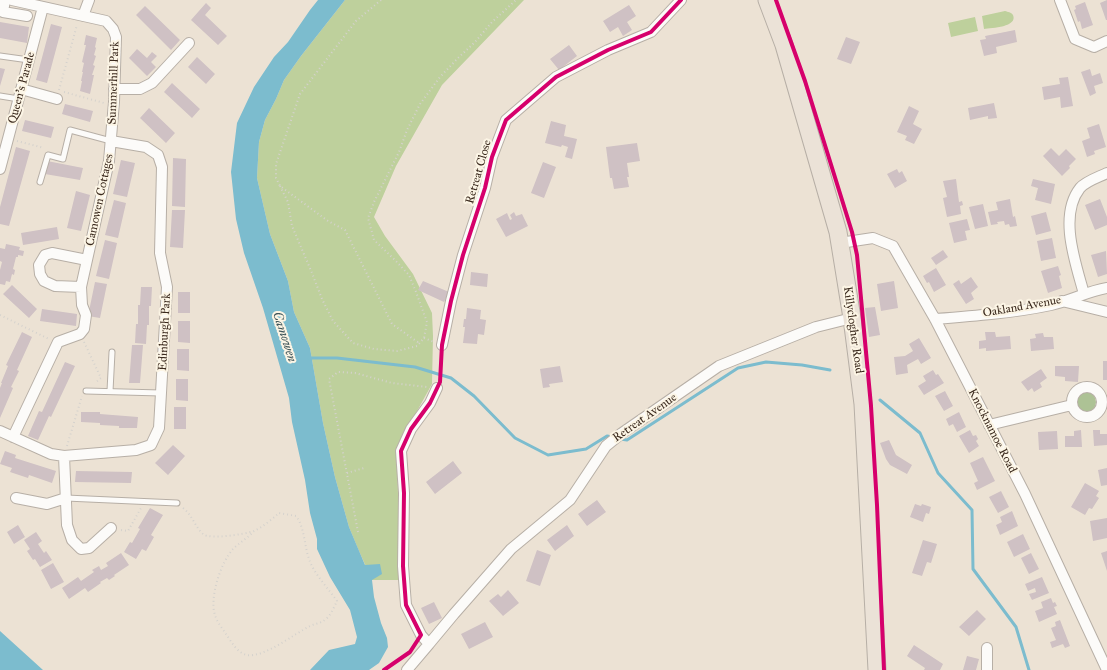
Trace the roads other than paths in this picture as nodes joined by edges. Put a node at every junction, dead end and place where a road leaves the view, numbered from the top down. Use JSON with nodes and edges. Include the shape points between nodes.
{"nodes":[{"id":1,"x":5,"y":0,"type":"edge"},
{"id":2,"x":12,"y":0,"type":"edge"},
{"id":3,"x":89,"y":0,"type":"edge"},
{"id":4,"x":681,"y":0,"type":"edge"},
{"id":5,"x":767,"y":0,"type":"edge"},
{"id":6,"x":1060,"y":0,"type":"edge"},
{"id":7,"x":43,"y":7,"type":"junction"},
{"id":8,"x":27,"y":16,"type":"dead end"},
{"id":9,"x":81,"y":16,"type":"junction"},
{"id":10,"x":1107,"y":41,"type":"edge"},
{"id":11,"x":189,"y":43,"type":"dead end"},
{"id":12,"x":0,"y":56,"type":"edge"},
{"id":13,"x":29,"y":60,"type":"junction"},
{"id":14,"x":114,"y":89,"type":"junction"},
{"id":15,"x":20,"y":94,"type":"junction"},
{"id":16,"x":58,"y":95,"type":"road end"},
{"id":17,"x":0,"y":96,"type":"edge"},
{"id":18,"x":111,"y":141,"type":"junction"},
{"id":19,"x":0,"y":169,"type":"edge"},
{"id":20,"x":1107,"y":173,"type":"edge"},
{"id":21,"x":40,"y":182,"type":"dead end"},
{"id":22,"x":840,"y":243,"type":"junction"},
{"id":23,"x":87,"y":260,"type":"junction"},
{"id":24,"x":81,"y":287,"type":"junction"},
{"id":25,"x":1107,"y":288,"type":"edge"},
{"id":26,"x":1084,"y":294,"type":"junction"},
{"id":27,"x":1062,"y":301,"type":"junction"},
{"id":28,"x":1107,"y":312,"type":"edge"},
{"id":29,"x":852,"y":318,"type":"junction"},
{"id":30,"x":935,"y":319,"type":"junction"},
{"id":31,"x":442,"y":345,"type":"dead end"},
{"id":32,"x":112,"y":352,"type":"dead end"},
{"id":33,"x":439,"y":385,"type":"road end"},
{"id":34,"x":86,"y":390,"type":"dead end"},
{"id":35,"x":110,"y":391,"type":"junction"},
{"id":36,"x":162,"y":393,"type":"junction"},
{"id":37,"x":1105,"y":404,"type":"edge"},
{"id":38,"x":1072,"y":405,"type":"junction"},
{"id":39,"x":990,"y":425,"type":"junction"},
{"id":40,"x":0,"y":432,"type":"edge"},
{"id":41,"x":13,"y":437,"type":"junction"},
{"id":42,"x":64,"y":456,"type":"junction"},
{"id":43,"x":16,"y":498,"type":"dead end"},
{"id":44,"x":66,"y":498,"type":"junction"},
{"id":45,"x":177,"y":503,"type":"road end"},
{"id":46,"x":111,"y":528,"type":"road end"},
{"id":47,"x":429,"y":644,"type":"junction"},
{"id":48,"x":987,"y":648,"type":"dead end"},
{"id":49,"x":406,"y":670,"type":"edge"},
{"id":50,"x":877,"y":670,"type":"edge"},
{"id":51,"x":987,"y":670,"type":"edge"},
{"id":52,"x":1106,"y":670,"type":"edge"}],
"edges":[{"from":1,"to":8,"type":"street","via":[[3,12]]},
{"from":2,"to":7,"type":"street","name":"Summerhill Park"},
{"from":3,"to":9,"type":"street"},
{"from":4,"to":31,"type":"street","name":"Retreat Close","via":[[651,32],[608,50],[556,77],[506,120],[492,157],[485,188],[463,255]]},
{"from":5,"to":22,"type":"highway","name":"Killyclogher Road","via":[[784,45]]},
{"from":6,"to":10,"type":"street","via":[[1075,39],[1094,47]]},
{"from":7,"to":9,"type":"street","name":"Summerhill Park"},
{"from":7,"to":13,"type":"street","name":"Queen's Parade"},
{"from":9,"to":14,"type":"street","name":"Summerhill Park","via":[[106,22],[113,29],[116,38]]},
{"from":11,"to":14,"type":"street","via":[[152,83],[140,89]]},
{"from":12,"to":13,"type":"lane"},
{"from":13,"to":15,"type":"street","name":"Queen's Parade"},
{"from":14,"to":18,"type":"street","name":"Summerhill Park"},
{"from":15,"to":16,"type":"street"},
{"from":15,"to":17,"type":"lane"},
{"from":15,"to":19,"type":"street","name":"Queen's Parade"},
{"from":18,"to":21,"type":"lane","via":[[70,130],[63,159],[48,155]]},
{"from":18,"to":23,"type":"street","name":"Camowen Cottages"},
{"from":18,"to":36,"type":"street","name":"Edinburgh Park","via":[[146,147],[158,155],[162,167],[160,253],[167,287]]},
{"from":20,"to":26,"type":"street","via":[[1080,188],[1073,203],[1069,228]]},
{"from":22,"to":29,"type":"highway","name":"Killyclogher Road"},
{"from":22,"to":30,"type":"street","name":"Knocknamoe Road","via":[[873,238],[893,246]]},
{"from":23,"to":24,"type":"street","name":"Camowen Cottages"},
{"from":23,"to":24,"type":"street","name":"Camowen Cottages","via":[[52,253],[45,255],[39,265],[44,281],[55,286]]},
{"from":24,"to":41,"type":"street","name":"Camowen Cottages","via":[[82,305],[86,315],[84,329],[80,334],[58,342]]},
{"from":25,"to":26,"type":"street","name":"Oakland Avenue"},
{"from":26,"to":27,"type":"street","name":"Oakland Avenue"},
{"from":27,"to":28,"type":"street"},
{"from":27,"to":30,"type":"street","name":"Oakland Avenue","via":[[1052,305],[997,313]]},
{"from":29,"to":47,"type":"street","name":"Retreat Avenue","via":[[816,327],[719,366],[622,433],[606,446],[570,500],[511,549]]},
{"from":29,"to":50,"type":"highway","name":"Killyclogher Road","via":[[863,404]]},
{"from":30,"to":39,"type":"street","name":"Knocknamoe Road"},
{"from":32,"to":35,"type":"lane"},
{"from":33,"to":47,"type":"street","via":[[401,451],[406,605],[421,635]]},
{"from":34,"to":35,"type":"lane"},
{"from":35,"to":36,"type":"lane"},
{"from":36,"to":42,"type":"street","name":"Edinburgh Park","via":[[160,428],[151,445],[136,450]]},
{"from":37,"to":38,"type":"street","via":[[1096,415],[1085,418],[1079,416]]},
{"from":37,"to":38,"type":"street","via":[[1097,390],[1082,387],[1072,398]]},
{"from":38,"to":39,"type":"street"},
{"from":39,"to":52,"type":"street","name":"Knocknamoe Road","via":[[1025,494]]},
{"from":40,"to":41,"type":"street"},
{"from":41,"to":42,"type":"street","via":[[51,454]]},
{"from":42,"to":44,"type":"street"},
{"from":43,"to":44,"type":"street","via":[[47,504]]},
{"from":44,"to":45,"type":"lane"},
{"from":44,"to":46,"type":"street","via":[[67,525],[72,540],[81,549],[89,548]]},
{"from":47,"to":49,"type":"street","name":"Retreat Avenue"},
{"from":48,"to":51,"type":"street"}]}
